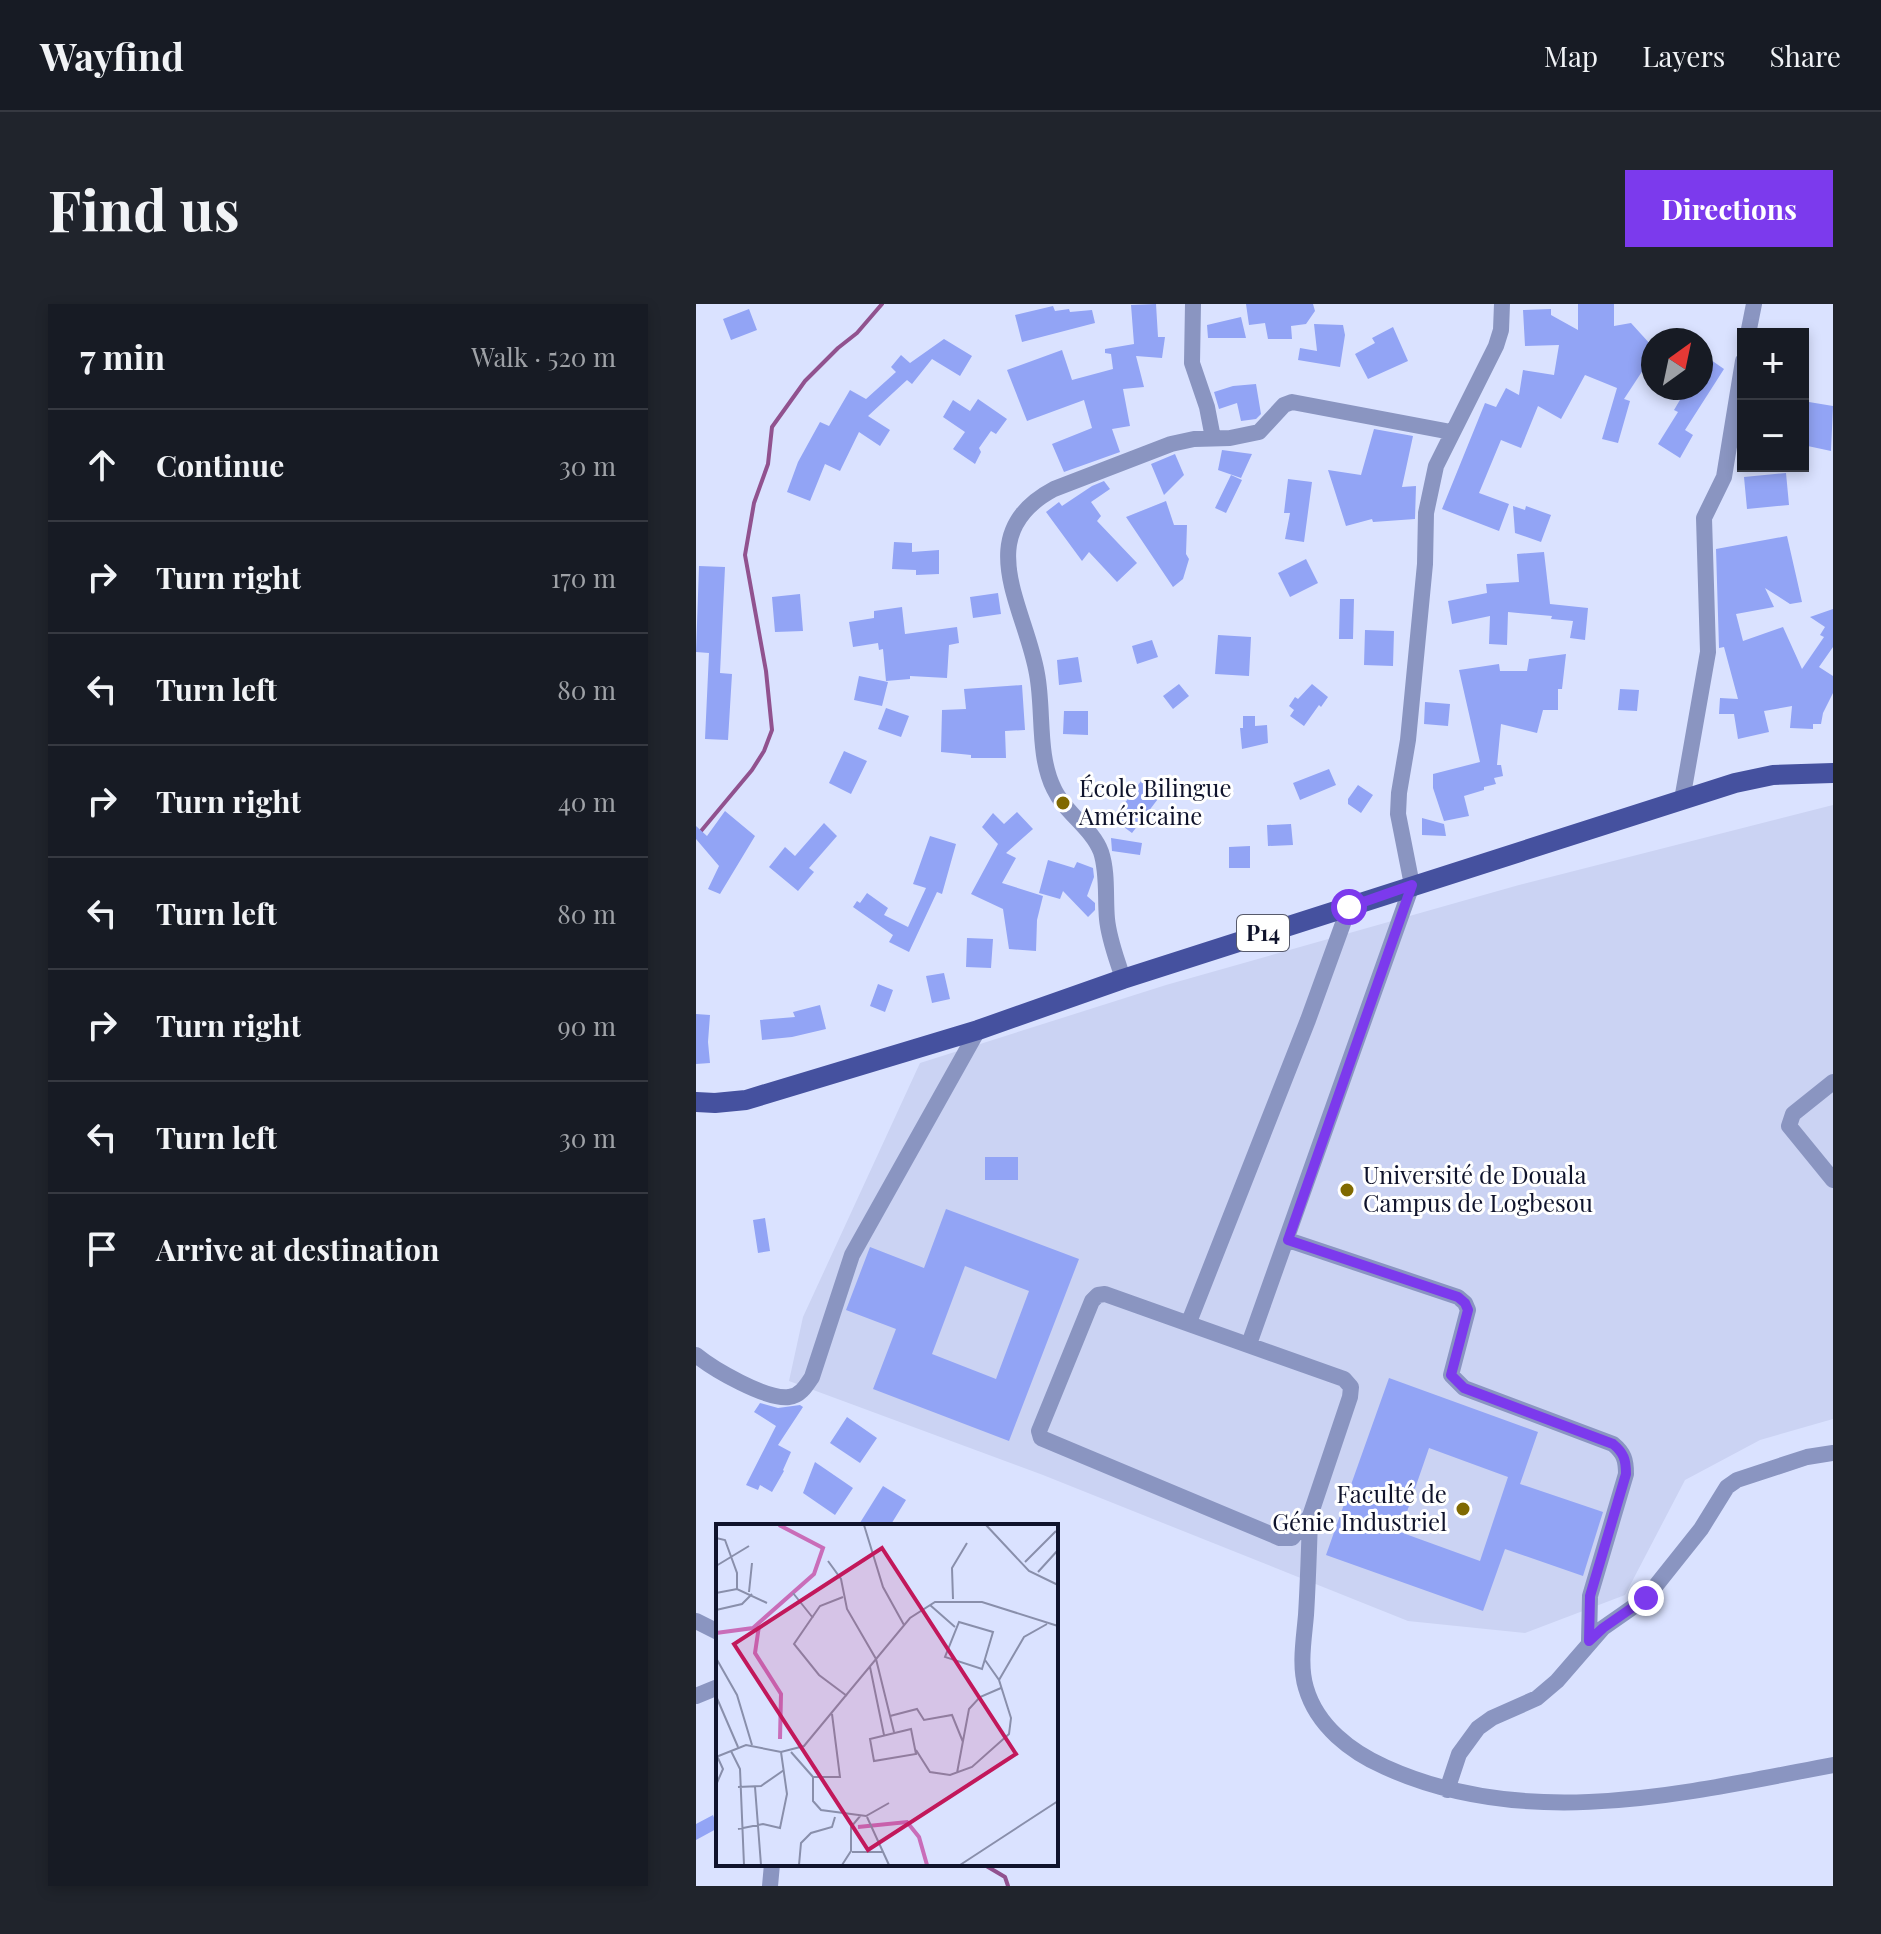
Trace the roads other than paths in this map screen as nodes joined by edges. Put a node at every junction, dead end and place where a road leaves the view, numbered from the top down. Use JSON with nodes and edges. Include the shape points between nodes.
{"nodes":[{"id":1,"x":1193,"y":304,"type":"edge"},
{"id":2,"x":1502,"y":304,"type":"edge"},
{"id":3,"x":1754,"y":304,"type":"edge"},
{"id":4,"x":1749,"y":328,"type":"edge"},
{"id":5,"x":1737,"y":398,"type":"edge"},
{"id":6,"x":1451,"y":432,"type":"junction"},
{"id":7,"x":1213,"y":438,"type":"junction"},
{"id":8,"x":1833,"y":773,"type":"edge"},
{"id":9,"x":1682,"y":800,"type":"junction"},
{"id":10,"x":1412,"y":885,"type":"junction"},
{"id":11,"x":1349,"y":907,"type":"junction"},
{"id":12,"x":1123,"y":979,"type":"junction"},
{"id":13,"x":978,"y":1030,"type":"junction"},
{"id":14,"x":1833,"y":1082,"type":"edge"},
{"id":15,"x":696,"y":1102,"type":"edge"},
{"id":16,"x":1833,"y":1180,"type":"edge"},
{"id":17,"x":1288,"y":1240,"type":"junction"},
{"id":18,"x":1189,"y":1322,"type":"junction"},
{"id":19,"x":1249,"y":1344,"type":"junction"},
{"id":20,"x":696,"y":1355,"type":"edge"},
{"id":21,"x":1833,"y":1453,"type":"edge"},
{"id":22,"x":1310,"y":1516,"type":"junction"},
{"id":23,"x":696,"y":1621,"type":"edge"},
{"id":24,"x":716,"y":1631,"type":"edge"},
{"id":25,"x":1589,"y":1641,"type":"junction"},
{"id":26,"x":716,"y":1688,"type":"edge"},
{"id":27,"x":696,"y":1696,"type":"edge"},
{"id":28,"x":1833,"y":1765,"type":"edge"},
{"id":29,"x":1447,"y":1790,"type":"junction"},
{"id":30,"x":772,"y":1866,"type":"edge"},
{"id":31,"x":770,"y":1886,"type":"edge"}],
"edges":[{"from":1,"to":7,"type":"street","via":[[1192,363]]},
{"from":2,"to":6,"type":"street","via":[[1496,346]]},
{"from":3,"to":4,"type":"street"},
{"from":5,"to":9,"type":"street","via":[[1724,477],[1704,518],[1708,652]]},
{"from":6,"to":7,"type":"street","via":[[1292,402],[1259,432]]},
{"from":6,"to":10,"type":"street","via":[[1436,466],[1426,513],[1399,793]]},
{"from":7,"to":12,"type":"street","via":[[1171,444],[1037,498],[1022,514],[1009,546],[1011,590],[1038,676],[1047,771],[1059,799],[1103,857],[1107,919]]},
{"from":8,"to":9,"type":"main road","number":"P14","via":[[1773,775]]},
{"from":9,"to":10,"type":"main road","number":"P14"},
{"from":10,"to":11,"type":"main road","number":"P14"},
{"from":10,"to":17,"type":"street"},
{"from":11,"to":12,"type":"main road","number":"P14"},
{"from":11,"to":18,"type":"street"},
{"from":12,"to":13,"type":"main road","number":"P14"},
{"from":13,"to":15,"type":"main road","number":"P14","via":[[746,1100]]},
{"from":13,"to":20,"type":"street","via":[[852,1255],[806,1387],[798,1395],[777,1397]]},
{"from":14,"to":16,"type":"street","via":[[1793,1114],[1789,1126]]},
{"from":17,"to":19,"type":"street"},
{"from":17,"to":25,"type":"street","via":[[1458,1297],[1468,1310],[1451,1375],[1456,1382],[1623,1452],[1626,1474],[1590,1596]]},
{"from":18,"to":19,"type":"street"},
{"from":18,"to":22,"type":"street","via":[[1098,1295],[1039,1431],[1041,1438],[1280,1538],[1292,1538]]},
{"from":19,"to":22,"type":"street","via":[[1344,1379],[1351,1387]]},
{"from":21,"to":25,"type":"street","via":[[1807,1457],[1727,1487],[1646,1598]]},
{"from":22,"to":29,"type":"street","via":[[1303,1663],[1317,1713],[1337,1738],[1366,1759]]},
{"from":23,"to":24,"type":"street"},
{"from":25,"to":29,"type":"street","via":[[1537,1698],[1478,1728],[1459,1754]]},
{"from":26,"to":27,"type":"street"},
{"from":28,"to":29,"type":"street","via":[[1668,1796],[1525,1803]]},
{"from":30,"to":31,"type":"street"}]}
